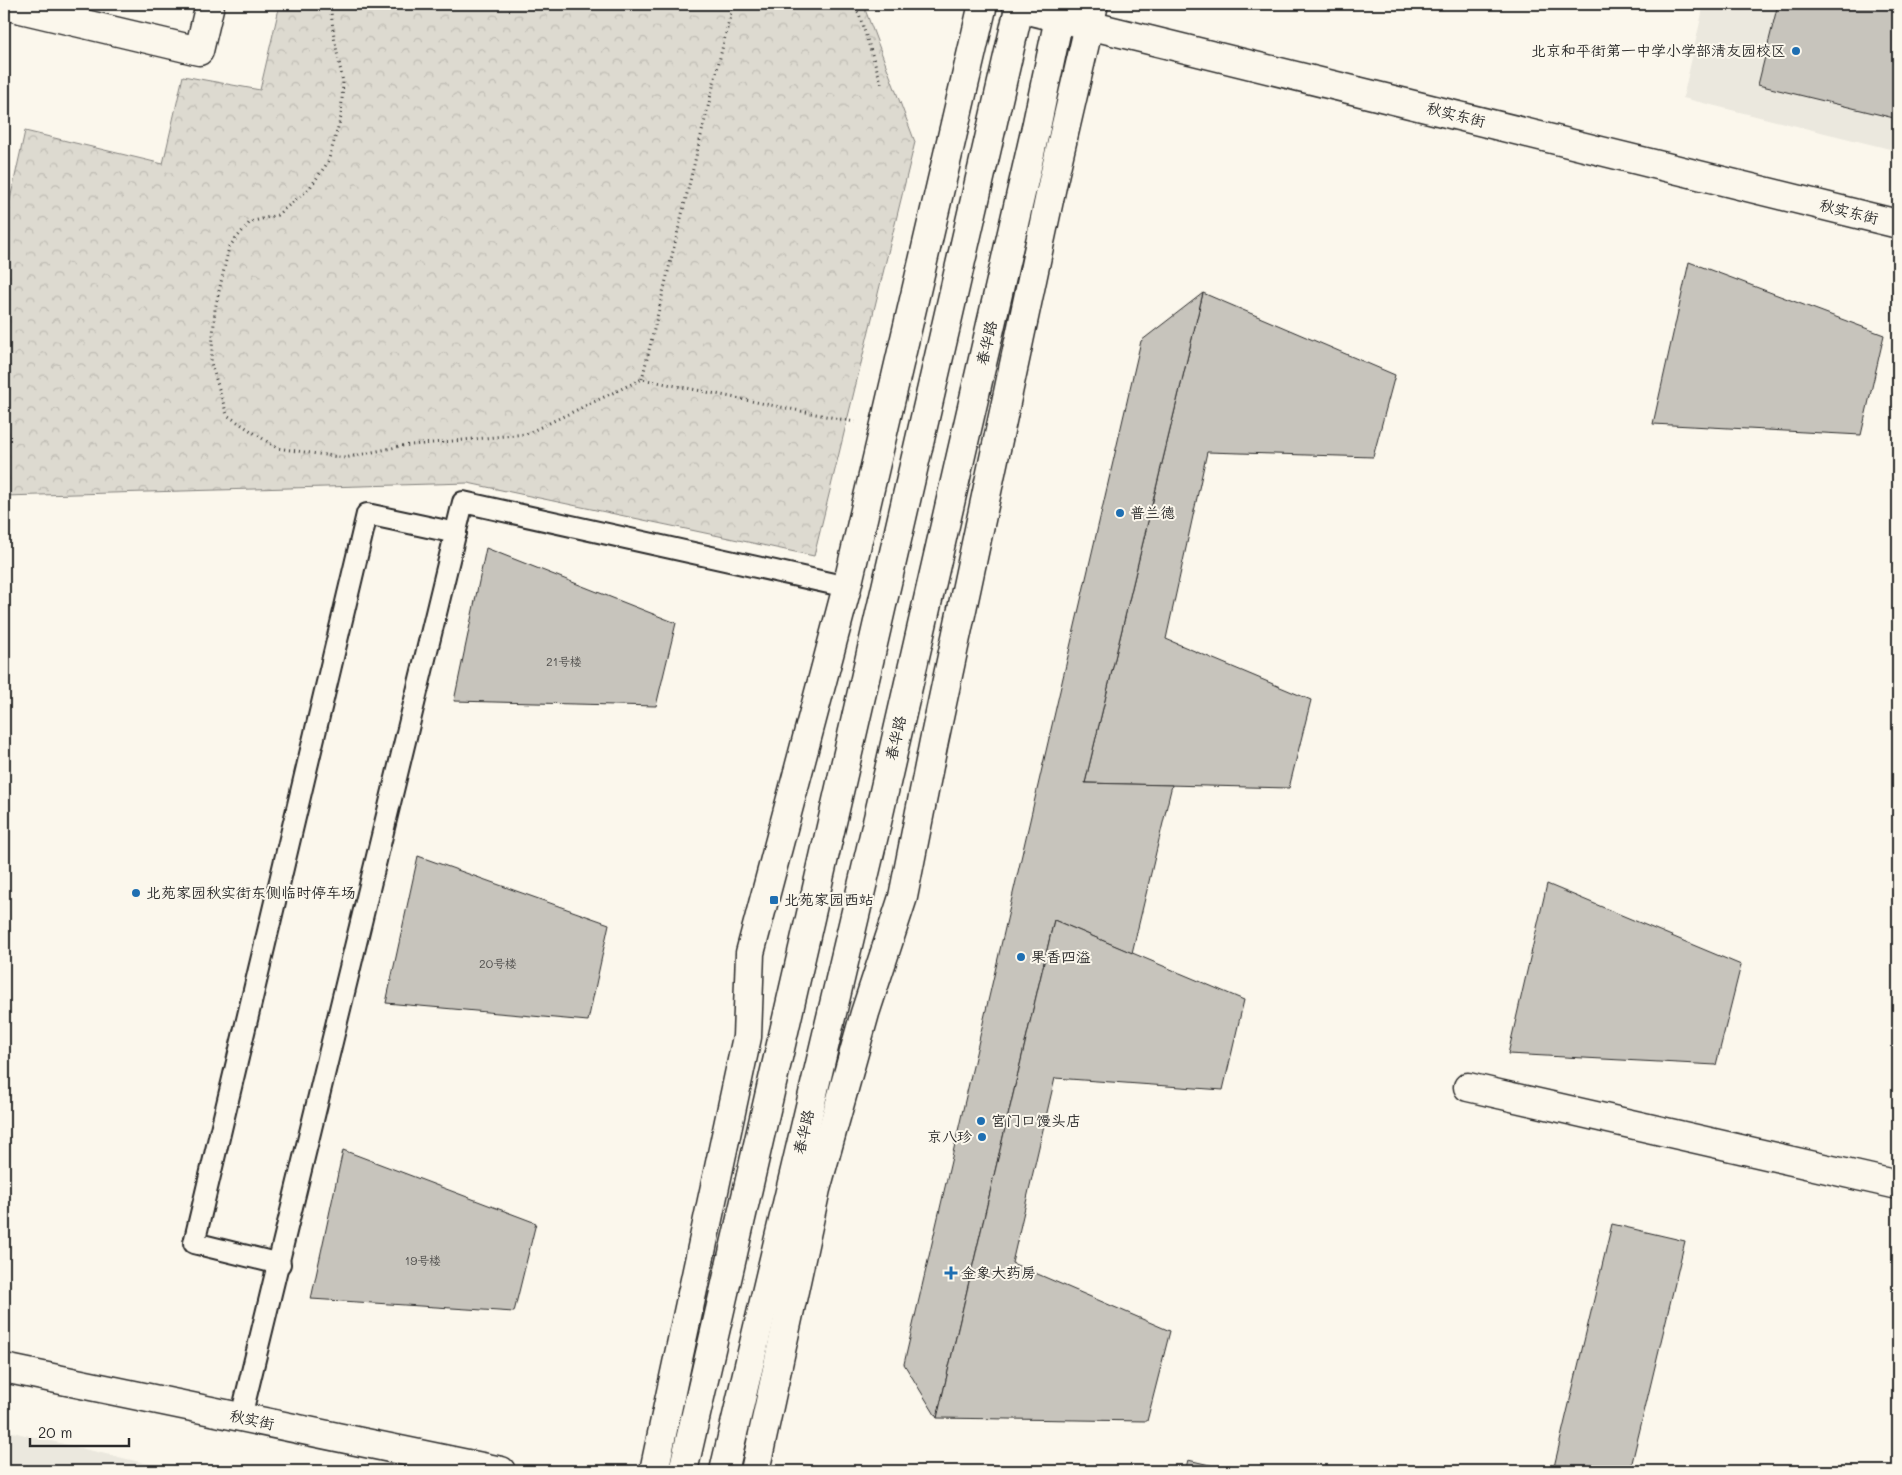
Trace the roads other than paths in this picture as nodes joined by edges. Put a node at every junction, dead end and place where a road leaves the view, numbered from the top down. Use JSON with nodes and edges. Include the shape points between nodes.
{"nodes":[{"id":1,"x":210,"y":4,"type":"edge"},
{"id":2,"x":984,"y":4,"type":"edge"},
{"id":3,"x":4,"y":5,"type":"edge"},
{"id":4,"x":1018,"y":5,"type":"edge"},
{"id":5,"x":1061,"y":11,"type":"edge"},
{"id":6,"x":1092,"y":14,"type":"edge"},
{"id":7,"x":1898,"y":224,"type":"edge"},
{"id":8,"x":456,"y":533,"type":"junction"},
{"id":9,"x":847,"y":587,"type":"junction"},
{"id":10,"x":1468,"y":1086,"type":"dead end"},
{"id":11,"x":1898,"y":1185,"type":"edge"},
{"id":12,"x":280,"y":1264,"type":"junction"},
{"id":13,"x":4,"y":1368,"type":"edge"},
{"id":14,"x":242,"y":1417,"type":"junction"},
{"id":15,"x":501,"y":1471,"type":"edge"},
{"id":16,"x":654,"y":1471,"type":"edge"},
{"id":17,"x":683,"y":1471,"type":"edge"},
{"id":18,"x":724,"y":1471,"type":"edge"},
{"id":19,"x":756,"y":1471,"type":"edge"}],
"edges":[{"from":1,"to":3,"type":"street","via":[[199,51]]},
{"from":2,"to":9,"type":"street"},
{"from":4,"to":5,"type":"street","name":"秋实东街"},
{"from":4,"to":17,"type":"street"},
{"from":5,"to":6,"type":"street","name":"秋实东街"},
{"from":5,"to":18,"type":"street","name":"春华路","via":[[872,844]]},
{"from":6,"to":7,"type":"street","name":"秋实东街"},
{"from":6,"to":19,"type":"street","via":[[1043,229],[903,897],[865,1013],[816,1189]]},
{"from":8,"to":9,"type":"lane","via":[[463,502]]},
{"from":8,"to":12,"type":"lane"},
{"from":8,"to":12,"type":"lane","via":[[367,514],[194,1243]]},
{"from":9,"to":16,"type":"street","via":[[750,953],[747,1037]]},
{"from":10,"to":11,"type":"street"},
{"from":12,"to":14,"type":"lane"},
{"from":13,"to":14,"type":"street","name":"秋实街"},
{"from":14,"to":15,"type":"street","name":"秋实街"}]}
